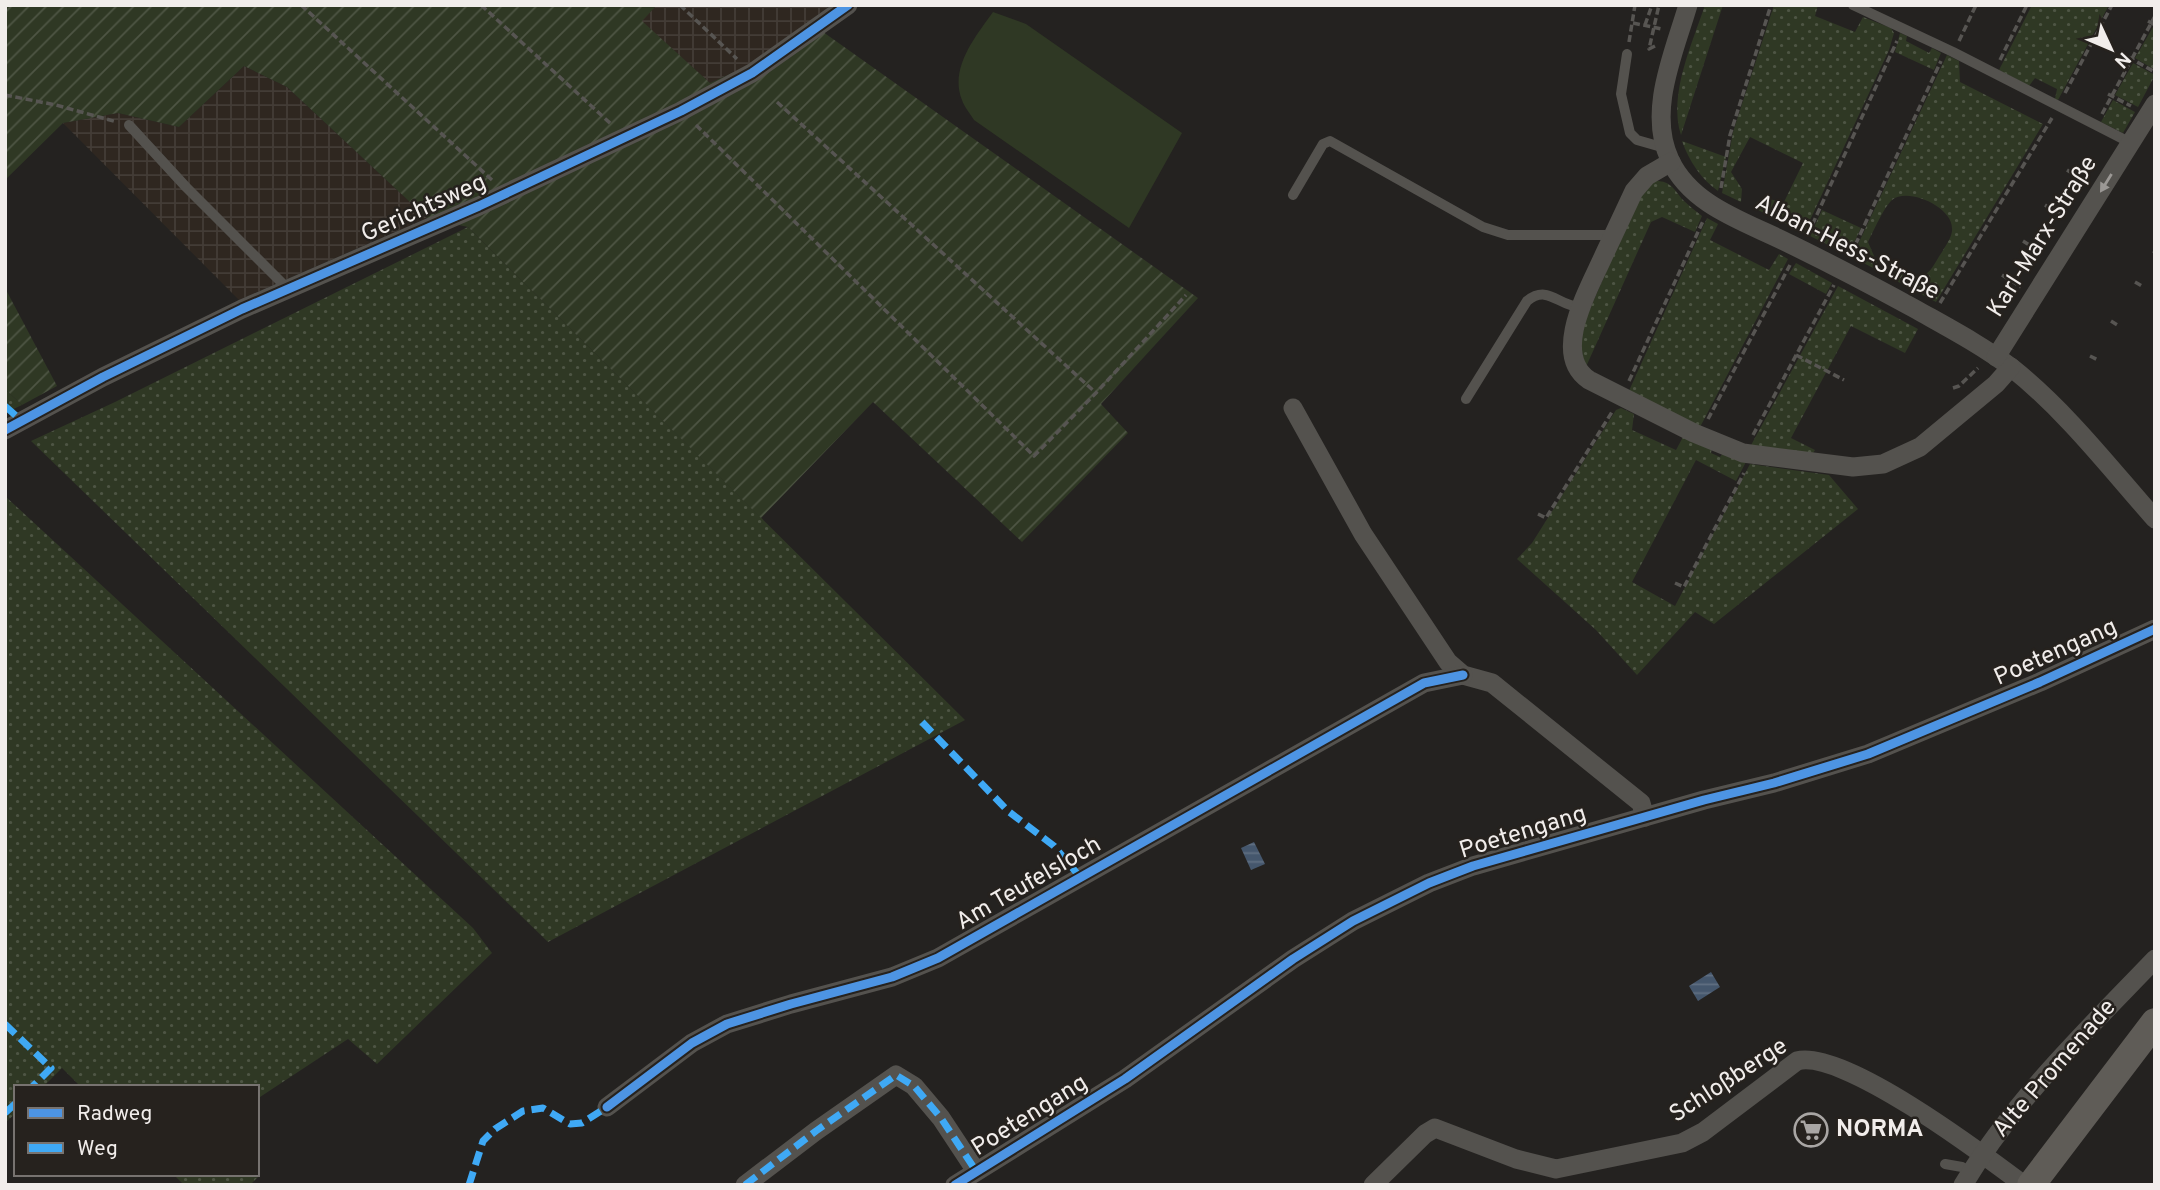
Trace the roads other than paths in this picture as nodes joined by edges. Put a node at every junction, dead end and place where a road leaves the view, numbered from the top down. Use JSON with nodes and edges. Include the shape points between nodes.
{"nodes":[{"id":1,"x":848,"y":5,"type":"edge"},
{"id":2,"x":1688,"y":5,"type":"edge"},
{"id":3,"x":1853,"y":5,"type":"edge"},
{"id":4,"x":1627,"y":54,"type":"road end"},
{"id":5,"x":2147,"y":108,"type":"edge"},
{"id":6,"x":129,"y":125,"type":"road end"},
{"id":7,"x":2131,"y":144,"type":"junction"},
{"id":8,"x":1668,"y":155,"type":"junction"},
{"id":9,"x":1293,"y":195,"type":"dead end"},
{"id":10,"x":1614,"y":235,"type":"junction"},
{"id":11,"x":288,"y":289,"type":"junction"},
{"id":12,"x":1580,"y":307,"type":"junction"},
{"id":13,"x":1997,"y":362,"type":"junction"},
{"id":14,"x":1466,"y":400,"type":"dead end"},
{"id":15,"x":1293,"y":408,"type":"dead end"},
{"id":16,"x":5,"y":430,"type":"edge"},
{"id":17,"x":2155,"y":519,"type":"edge"},
{"id":18,"x":2155,"y":629,"type":"edge"},
{"id":19,"x":1464,"y":675,"type":"junction"},
{"id":20,"x":1645,"y":817,"type":"junction"},
{"id":21,"x":2155,"y":959,"type":"edge"},
{"id":22,"x":2155,"y":1022,"type":"edge"},
{"id":23,"x":607,"y":1107,"type":"dead end"},
{"id":24,"x":1983,"y":1154,"type":"junction"},
{"id":25,"x":1945,"y":1164,"type":"dead end"},
{"id":26,"x":976,"y":1171,"type":"junction"},
{"id":27,"x":1966,"y":1178,"type":"edge"},
{"id":28,"x":745,"y":1185,"type":"edge"},
{"id":29,"x":955,"y":1185,"type":"edge"},
{"id":30,"x":1373,"y":1185,"type":"edge"},
{"id":31,"x":2024,"y":1185,"type":"edge"},
{"id":32,"x":2031,"y":1185,"type":"edge"}],
"edges":[{"from":1,"to":11,"type":"street","name":"Gerichtsweg","via":[[752,74],[681,111]]},
{"from":2,"to":8,"type":"street","via":[[1664,84],[1662,120]]},
{"from":3,"to":7,"type":"lane","name":"Karl-Marx-Straße"},
{"from":4,"to":8,"type":"lane","via":[[1620,94],[1630,133]]},
{"from":5,"to":7,"type":"street","name":"Karl-Marx-Straße"},
{"from":6,"to":11,"type":"lane"},
{"from":7,"to":13,"type":"street","name":"Karl-Marx-Straße","one_way":true},
{"from":8,"to":10,"type":"street","via":[[1638,185]]},
{"from":8,"to":13,"type":"street","name":"Alban-Hess-Straße","via":[[1691,188],[1712,206],[1931,318]]},
{"from":9,"to":10,"type":"lane","via":[[1323,144],[1330,141],[1483,227],[1508,235]]},
{"from":10,"to":12,"type":"street"},
{"from":11,"to":16,"type":"street","name":"Gerichtsweg","via":[[103,377]]},
{"from":12,"to":13,"type":"street","via":[[1573,339],[1577,369],[1589,380],[1694,433],[1753,456],[1853,467],[1899,458],[1931,439],[1996,384]]},
{"from":12,"to":14,"type":"lane","via":[[1541,293],[1527,301]]},
{"from":13,"to":17,"type":"street","name":"Alban-Hess-Straße","via":[[2061,414]]},
{"from":15,"to":19,"type":"street","via":[[1363,534],[1448,662]]},
{"from":18,"to":20,"type":"street","name":"Poetengang","via":[[1868,754]]},
{"from":19,"to":20,"type":"street","via":[[1492,683],[1641,803]]},
{"from":19,"to":23,"type":"street","name":"Am Teufelsloch","via":[[1424,684],[938,958],[892,978],[727,1024],[692,1042]]},
{"from":20,"to":26,"type":"street","name":"Poetengang","via":[[1473,866],[1382,906],[1293,959],[1135,1073]]},
{"from":21,"to":24,"type":"street","name":"Alte Promenade","via":[[2038,1081]]},
{"from":22,"to":32,"type":"main road","name":"Alte Promenade"},
{"from":24,"to":27,"type":"street","name":"Alte Promenade"},
{"from":24,"to":30,"type":"street","name":"Schloßberge","via":[[1843,1069],[1806,1058],[1682,1143],[1556,1169],[1435,1128]]},
{"from":24,"to":31,"type":"street","name":"Schloßberge"},
{"from":25,"to":27,"type":"lane","via":[[1962,1167]]},
{"from":26,"to":28,"type":"street","name":"Poetengang","via":[[941,1118],[914,1086],[896,1075]]},
{"from":26,"to":29,"type":"street","name":"Poetengang"}]}
